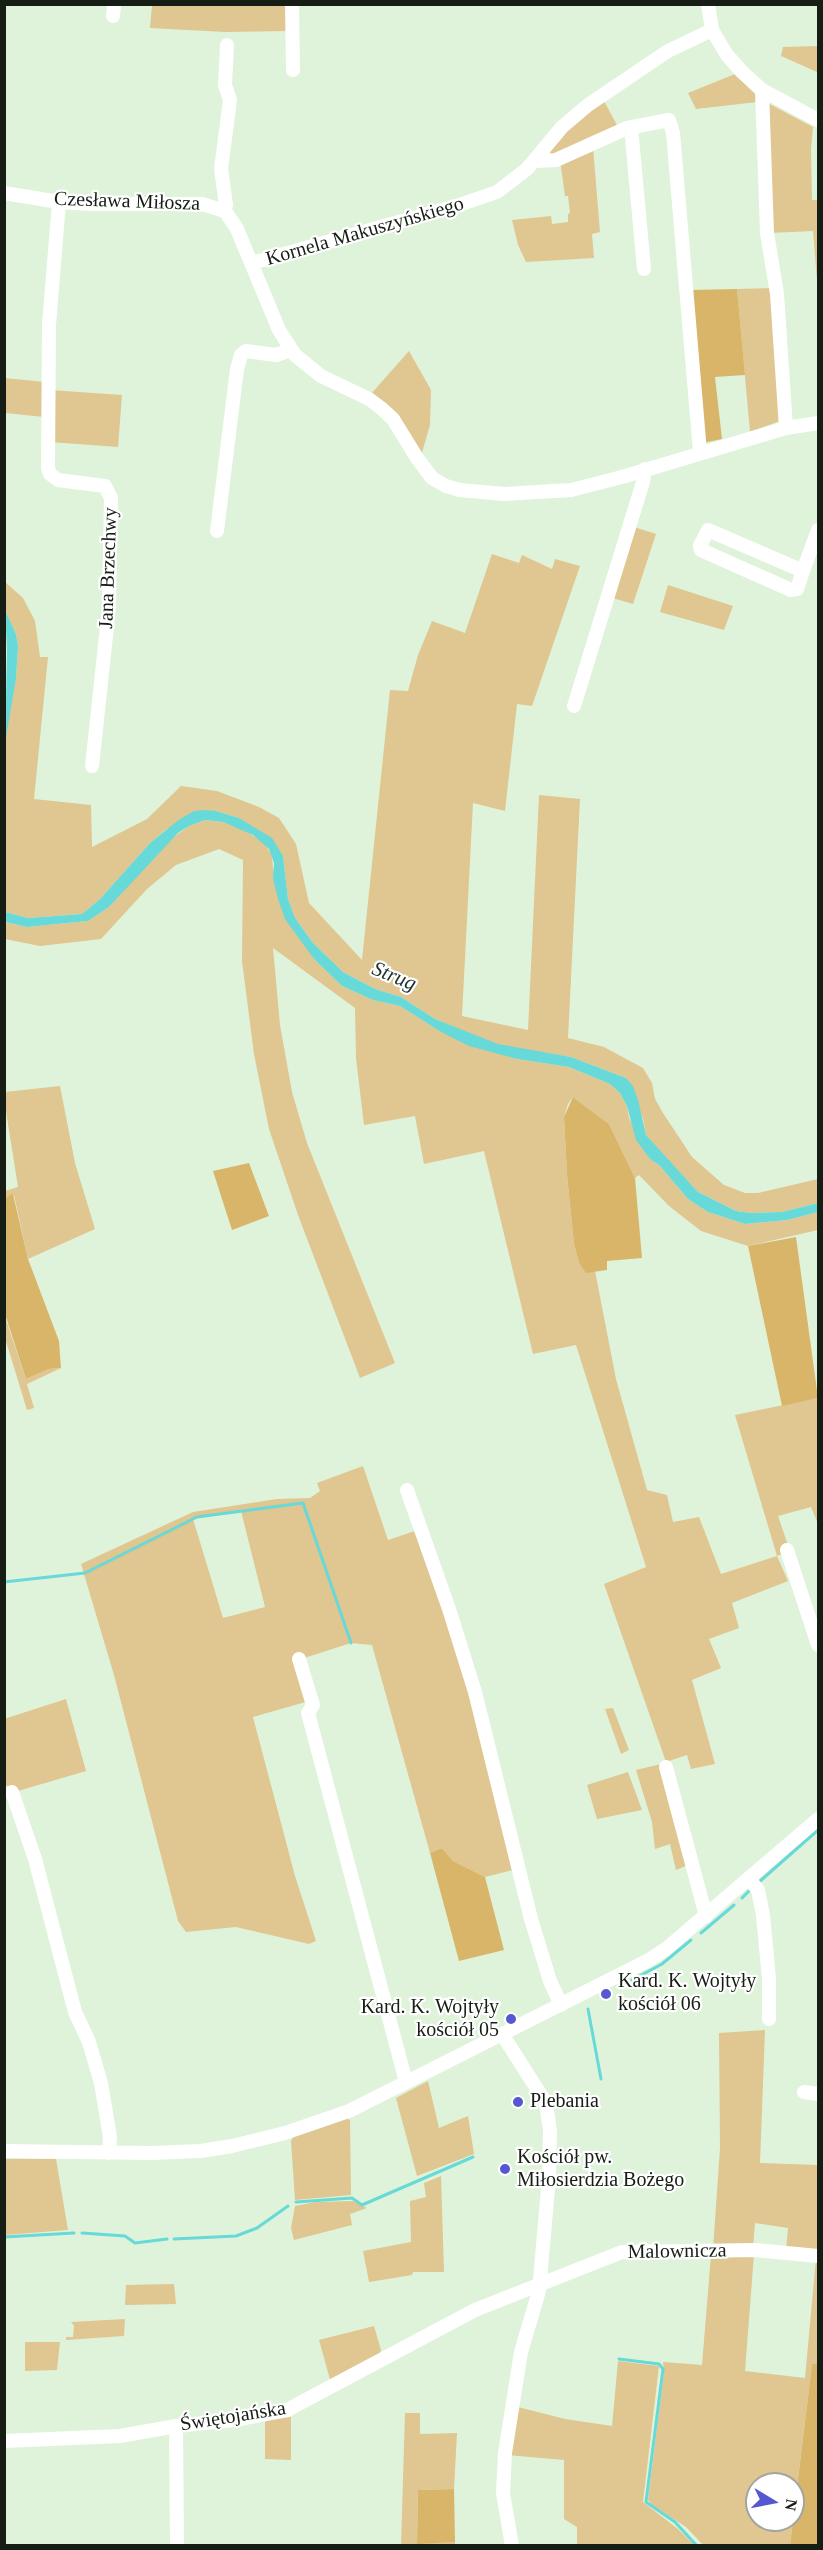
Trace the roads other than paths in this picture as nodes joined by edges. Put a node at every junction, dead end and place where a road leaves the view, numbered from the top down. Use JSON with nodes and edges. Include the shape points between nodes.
{"nodes":[{"id":1,"x":292,"y":4,"type":"edge"},
{"id":2,"x":708,"y":4,"type":"edge"},
{"id":3,"x":712,"y":30,"type":"junction"},
{"id":4,"x":227,"y":45,"type":"dead end"},
{"id":5,"x":292,"y":70,"type":"dead end"},
{"id":6,"x":762,"y":90,"type":"junction"},
{"id":7,"x":819,"y":120,"type":"edge"},
{"id":8,"x":631,"y":127,"type":"junction"},
{"id":9,"x":535,"y":161,"type":"junction"},
{"id":10,"x":4,"y":193,"type":"edge"},
{"id":11,"x":59,"y":202,"type":"junction"},
{"id":12,"x":225,"y":211,"type":"junction"},
{"id":13,"x":252,"y":263,"type":"junction"},
{"id":14,"x":644,"y":268,"type":"dead end"},
{"id":15,"x":291,"y":350,"type":"junction"},
{"id":16,"x":819,"y":423,"type":"edge"},
{"id":17,"x":786,"y":428,"type":"junction"},
{"id":18,"x":700,"y":452,"type":"junction"},
{"id":19,"x":645,"y":469,"type":"junction"},
{"id":20,"x":819,"y":530,"type":"edge"},
{"id":21,"x":216,"y":531,"type":"dead end"},
{"id":22,"x":803,"y":571,"type":"junction"},
{"id":23,"x":574,"y":706,"type":"dead end"},
{"id":24,"x":92,"y":766,"type":"dead end"},
{"id":25,"x":407,"y":1490,"type":"dead end"},
{"id":26,"x":787,"y":1550,"type":"dead end"},
{"id":27,"x":819,"y":1646,"type":"edge"},
{"id":28,"x":299,"y":1659,"type":"dead end"},
{"id":29,"x":666,"y":1767,"type":"dead end"},
{"id":30,"x":12,"y":1792,"type":"dead end"},
{"id":31,"x":819,"y":1819,"type":"edge"},
{"id":32,"x":749,"y":1879,"type":"junction"},
{"id":33,"x":706,"y":1916,"type":"junction"},
{"id":34,"x":561,"y":2005,"type":"junction"},
{"id":35,"x":769,"y":2019,"type":"dead end"},
{"id":36,"x":502,"y":2034,"type":"junction"},
{"id":37,"x":406,"y":2082,"type":"junction"},
{"id":38,"x":804,"y":2092,"type":"dead end"},
{"id":39,"x":819,"y":2094,"type":"edge"},
{"id":40,"x":4,"y":2151,"type":"edge"},
{"id":41,"x":109,"y":2153,"type":"junction"},
{"id":42,"x":819,"y":2256,"type":"edge"},
{"id":43,"x":540,"y":2282,"type":"junction"},
{"id":44,"x":176,"y":2426,"type":"junction"},
{"id":45,"x":4,"y":2441,"type":"edge"},
{"id":46,"x":177,"y":2546,"type":"edge"},
{"id":47,"x":512,"y":2546,"type":"edge"}],
"edges":[{"from":1,"to":5,"type":"street"},
{"from":2,"to":3,"type":"street"},
{"from":3,"to":6,"type":"street","via":[[727,55]]},
{"from":3,"to":9,"type":"street","name":"Kornela Makuszyńskiego","via":[[668,51],[588,105],[562,127]]},
{"from":4,"to":12,"type":"street","via":[[225,85],[230,100],[221,169]]},
{"from":6,"to":7,"type":"street"},
{"from":6,"to":17,"type":"street","via":[[767,233],[777,294]]},
{"from":8,"to":9,"type":"street","via":[[556,160]]},
{"from":8,"to":14,"type":"street"},
{"from":8,"to":18,"type":"street","via":[[669,120],[674,133]]},
{"from":9,"to":13,"type":"street","name":"Kornela Makuszyńskiego","via":[[507,186],[485,197]]},
{"from":10,"to":11,"type":"street","name":"Czesława Miłosza"},
{"from":11,"to":12,"type":"street","name":"Czesława Miłosza","via":[[202,204]]},
{"from":11,"to":24,"type":"street","name":"Jana Brzechwy","via":[[49,325],[48,468],[58,480],[105,486],[111,498],[109,608]]},
{"from":12,"to":13,"type":"street","name":"Czesława Miłosza"},
{"from":13,"to":15,"type":"street","name":"Kornela Makuszyńskiego"},
{"from":15,"to":19,"type":"street","name":"Kornela Makuszyńskiego","via":[[321,376],[381,408],[393,419],[425,470],[446,486],[475,493],[548,492],[593,485]]},
{"from":15,"to":21,"type":"street","via":[[276,355],[246,351],[241,355]]},
{"from":16,"to":17,"type":"street","name":"Kornela Makuszyńskiego"},
{"from":17,"to":18,"type":"street","name":"Kornela Makuszyńskiego"},
{"from":18,"to":19,"type":"street","name":"Kornela Makuszyńskiego"},
{"from":19,"to":23,"type":"street"},
{"from":20,"to":22,"type":"street"},
{"from":22,"to":22,"type":"street","via":[[708,530],[700,546],[701,550],[791,590],[797,589]]},
{"from":25,"to":34,"type":"street","via":[[475,1692],[531,1919]]},
{"from":26,"to":27,"type":"street"},
{"from":28,"to":37,"type":"street","via":[[313,1705],[308,1713]]},
{"from":29,"to":33,"type":"street"},
{"from":30,"to":41,"type":"street","via":[[35,1859],[75,2012],[101,2083]]},
{"from":31,"to":32,"type":"street"},
{"from":32,"to":33,"type":"street"},
{"from":32,"to":35,"type":"street","via":[[758,1890],[763,1915]]},
{"from":33,"to":34,"type":"street","via":[[649,1960]]},
{"from":34,"to":36,"type":"street"},
{"from":36,"to":37,"type":"street"},
{"from":36,"to":43,"type":"street","via":[[548,2112],[549,2177]]},
{"from":37,"to":41,"type":"street","via":[[328,2119],[250,2142],[174,2153]]},
{"from":38,"to":39,"type":"street"},
{"from":40,"to":41,"type":"street"},
{"from":42,"to":43,"type":"street","name":"Malownicza","via":[[755,2250],[631,2250]]},
{"from":43,"to":44,"type":"street","name":"Świętojańska","via":[[475,2310],[296,2407],[242,2419]]},
{"from":43,"to":47,"type":"street","via":[[521,2352],[505,2453],[503,2493]]},
{"from":44,"to":45,"type":"street","name":"Świętojańska","via":[[120,2436]]},
{"from":44,"to":46,"type":"street"}]}
